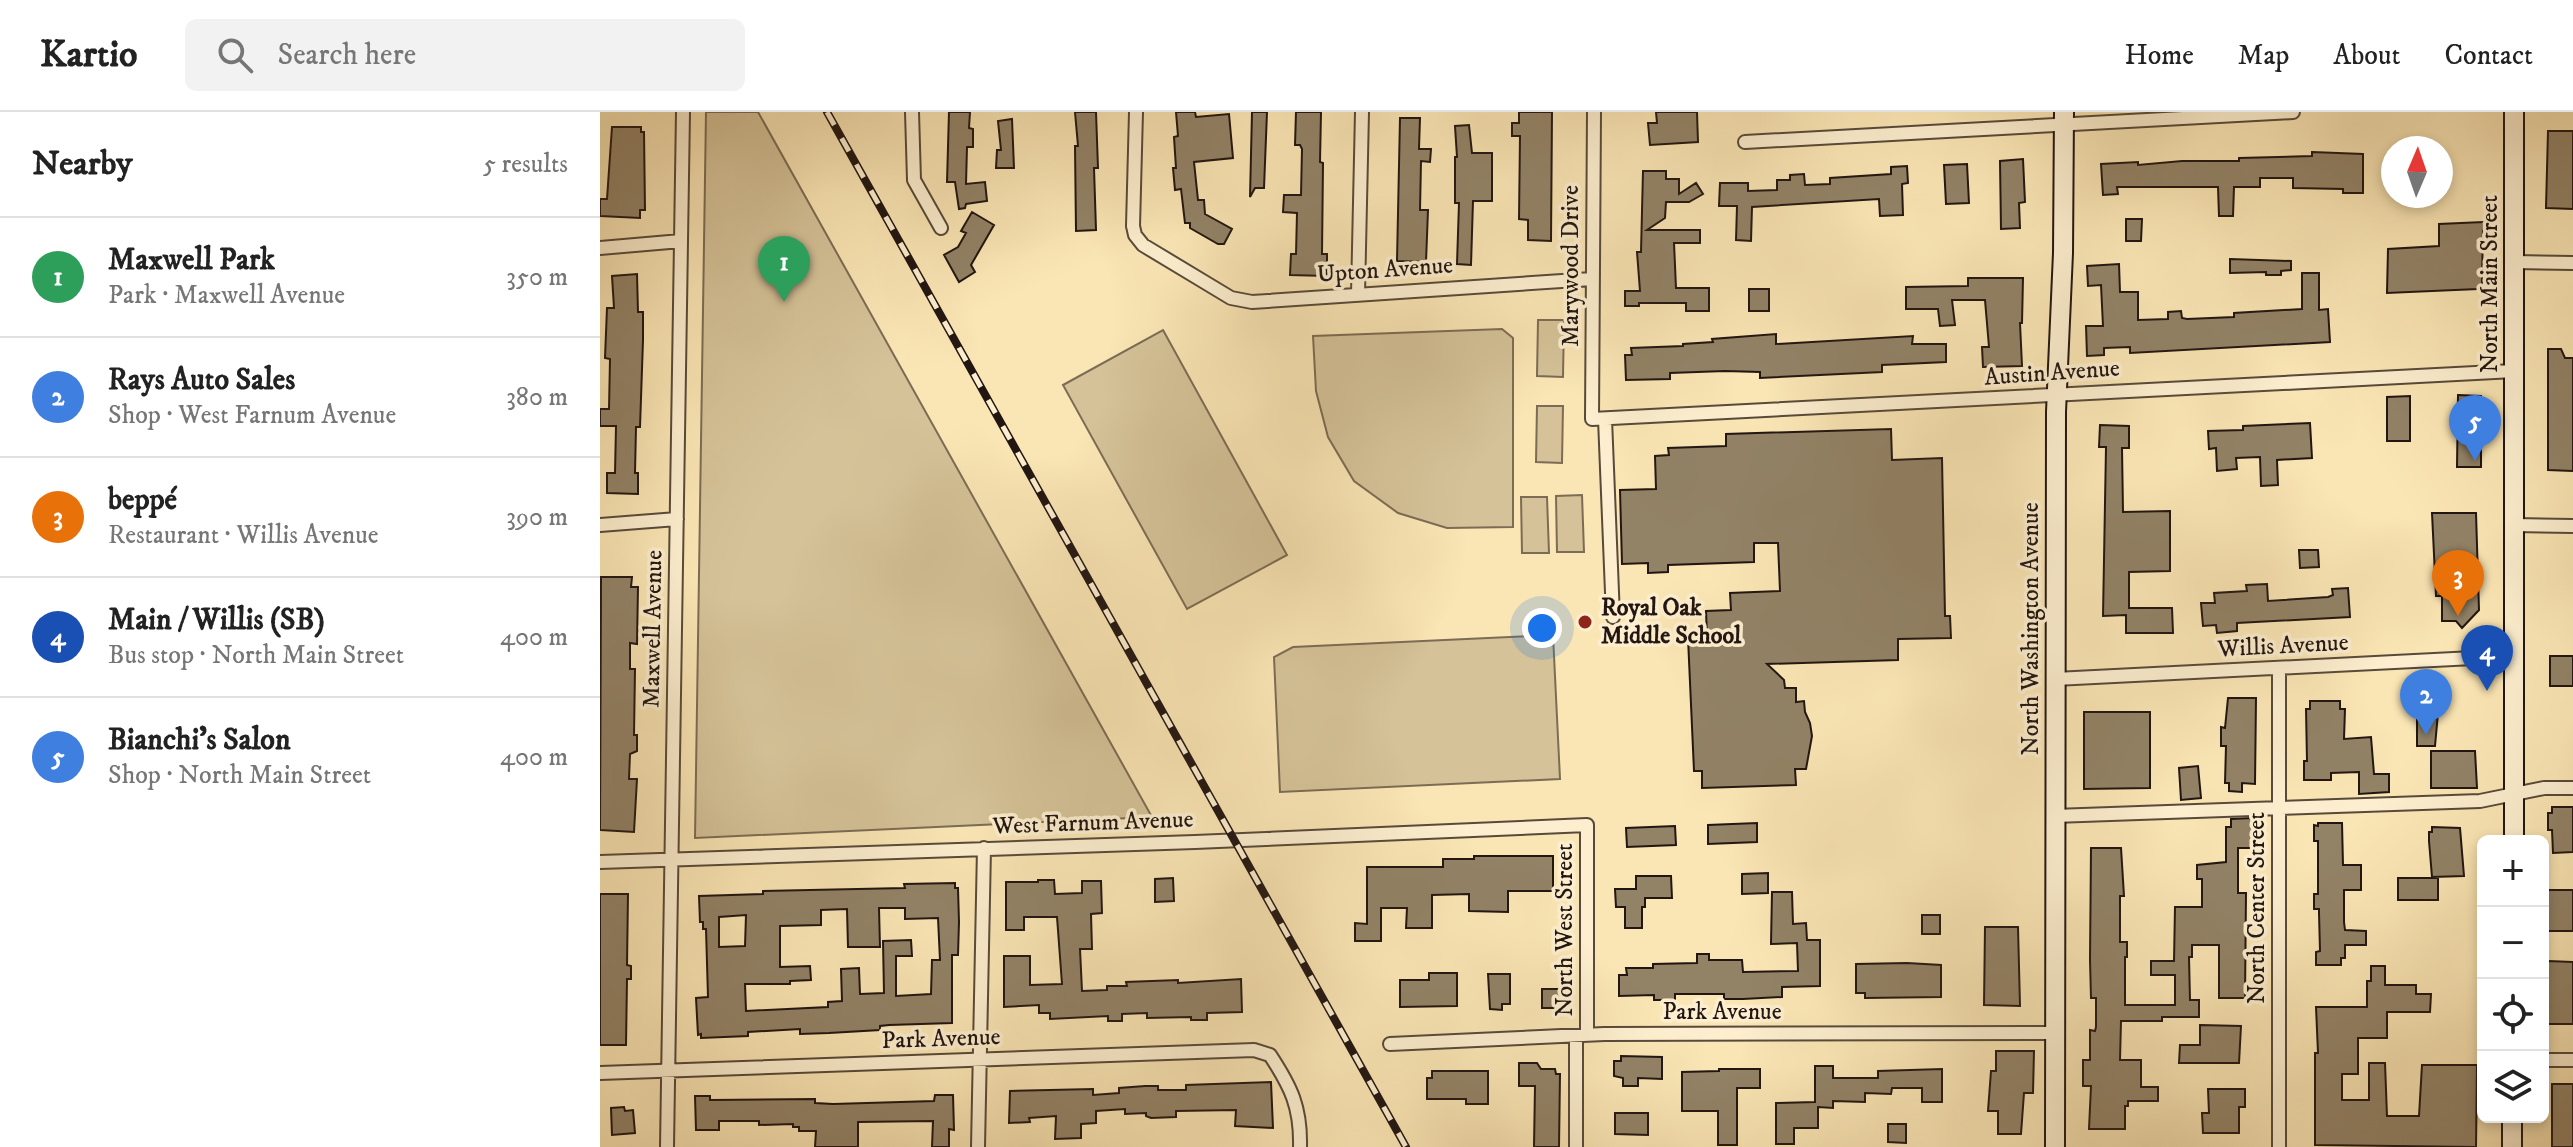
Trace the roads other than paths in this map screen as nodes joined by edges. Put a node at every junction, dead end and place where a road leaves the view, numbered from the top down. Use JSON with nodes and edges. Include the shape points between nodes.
{"nodes":[{"id":1,"x":683,"y":112,"type":"edge"},
{"id":2,"x":912,"y":112,"type":"edge"},
{"id":3,"x":1136,"y":112,"type":"edge"},
{"id":4,"x":1362,"y":112,"type":"edge"},
{"id":5,"x":1594,"y":112,"type":"edge"},
{"id":6,"x":2293,"y":112,"type":"edge"},
{"id":7,"x":2514,"y":112,"type":"edge"},
{"id":8,"x":2064,"y":118,"type":"edge"},
{"id":9,"x":1745,"y":142,"type":"dead end"},
{"id":10,"x":941,"y":228,"type":"dead end"},
{"id":11,"x":681,"y":241,"type":"junction"},
{"id":12,"x":600,"y":248,"type":"edge"},
{"id":13,"x":2514,"y":262,"type":"junction"},
{"id":14,"x":2573,"y":263,"type":"edge"},
{"id":15,"x":1592,"y":279,"type":"junction"},
{"id":16,"x":1358,"y":294,"type":"junction"},
{"id":17,"x":2514,"y":371,"type":"junction"},
{"id":18,"x":2057,"y":396,"type":"junction"},
{"id":19,"x":1598,"y":419,"type":"junction"},
{"id":20,"x":677,"y":519,"type":"junction"},
{"id":21,"x":600,"y":525,"type":"edge"},
{"id":22,"x":2514,"y":525,"type":"junction"},
{"id":23,"x":2573,"y":526,"type":"edge"},
{"id":24,"x":1613,"y":617,"type":"dead end"},
{"id":25,"x":2513,"y":656,"type":"junction"},
{"id":26,"x":2279,"y":668,"type":"junction"},
{"id":27,"x":2055,"y":679,"type":"junction"},
{"id":28,"x":2573,"y":788,"type":"edge"},
{"id":29,"x":2514,"y":795,"type":"junction"},
{"id":30,"x":2279,"y":808,"type":"junction"},
{"id":31,"x":2054,"y":816,"type":"junction"},
{"id":32,"x":1587,"y":825,"type":"joint"},
{"id":33,"x":2514,"y":835,"type":"edge"},
{"id":34,"x":984,"y":848,"type":"junction"},
{"id":35,"x":672,"y":860,"type":"junction"},
{"id":36,"x":600,"y":862,"type":"edge"},
{"id":37,"x":2055,"y":1033,"type":"junction"},
{"id":38,"x":1581,"y":1036,"type":"junction"},
{"id":39,"x":1390,"y":1044,"type":"dead end"},
{"id":40,"x":979,"y":1059,"type":"junction"},
{"id":41,"x":2549,"y":1060,"type":"edge"},
{"id":42,"x":2573,"y":1060,"type":"edge"},
{"id":43,"x":669,"y":1071,"type":"junction"},
{"id":44,"x":600,"y":1073,"type":"edge"},
{"id":45,"x":2512,"y":1123,"type":"edge"},
{"id":46,"x":667,"y":1147,"type":"edge"},
{"id":47,"x":978,"y":1147,"type":"edge"},
{"id":48,"x":1300,"y":1147,"type":"edge"},
{"id":49,"x":1576,"y":1147,"type":"edge"},
{"id":50,"x":2055,"y":1147,"type":"edge"},
{"id":51,"x":2279,"y":1147,"type":"edge"},
{"id":52,"x":2512,"y":1147,"type":"edge"}],
"edges":[{"from":1,"to":11,"type":"street","name":"Maxwell Avenue"},
{"from":2,"to":10,"type":"street","via":[[914,180]]},
{"from":3,"to":16,"type":"street","name":"Upton Avenue","via":[[1133,226],[1143,245],[1241,301]]},
{"from":4,"to":16,"type":"street"},
{"from":5,"to":15,"type":"street","name":"Marywood Drive"},
{"from":6,"to":8,"type":"street"},
{"from":7,"to":13,"type":"street","name":"North Main Street"},
{"from":8,"to":9,"type":"street"},
{"from":8,"to":18,"type":"street","name":"North Washington Avenue"},
{"from":11,"to":12,"type":"street"},
{"from":11,"to":20,"type":"street","name":"Maxwell Avenue"},
{"from":13,"to":14,"type":"street"},
{"from":13,"to":17,"type":"street","name":"North Main Street"},
{"from":15,"to":16,"type":"street","name":"Upton Avenue"},
{"from":15,"to":19,"type":"street","name":"Marywood Drive"},
{"from":17,"to":18,"type":"street","name":"Austin Avenue"},
{"from":17,"to":22,"type":"street","name":"North Main Street"},
{"from":18,"to":19,"type":"street","name":"Austin Avenue"},
{"from":18,"to":27,"type":"street","name":"North Washington Avenue"},
{"from":19,"to":24,"type":"street","name":"Marywood Drive"},
{"from":20,"to":21,"type":"street"},
{"from":20,"to":35,"type":"street","name":"Maxwell Avenue"},
{"from":22,"to":23,"type":"street"},
{"from":22,"to":25,"type":"street","name":"North Main Street"},
{"from":25,"to":26,"type":"street","name":"Willis Avenue"},
{"from":25,"to":29,"type":"street","name":"North Main Street"},
{"from":26,"to":27,"type":"street","name":"Willis Avenue"},
{"from":26,"to":30,"type":"street","name":"North Center Street"},
{"from":27,"to":31,"type":"street","name":"North Washington Avenue"},
{"from":28,"to":29,"type":"street"},
{"from":29,"to":30,"type":"street"},
{"from":29,"to":33,"type":"street","name":"North Main Street"},
{"from":30,"to":31,"type":"street"},
{"from":30,"to":51,"type":"street","name":"North Center Street"},
{"from":31,"to":37,"type":"street","name":"North Washington Avenue"},
{"from":32,"to":34,"type":"street","name":"West Farnum Avenue"},
{"from":32,"to":38,"type":"street","name":"North West Street"},
{"from":34,"to":35,"type":"street","name":"West Farnum Avenue"},
{"from":34,"to":40,"type":"street"},
{"from":35,"to":36,"type":"street","name":"West Farnum Avenue"},
{"from":35,"to":43,"type":"street","name":"Maxwell Avenue"},
{"from":37,"to":38,"type":"street","name":"Park Avenue"},
{"from":37,"to":50,"type":"street","name":"North Washington Avenue"},
{"from":38,"to":39,"type":"street","name":"Park Avenue"},
{"from":38,"to":49,"type":"street","name":"North West Street"},
{"from":40,"to":43,"type":"street","name":"Park Avenue"},
{"from":40,"to":47,"type":"street"},
{"from":40,"to":48,"type":"street","name":"Park Avenue","via":[[1254,1050],[1270,1055],[1293,1092]]},
{"from":41,"to":42,"type":"street"},
{"from":43,"to":44,"type":"street","name":"Park Avenue"},
{"from":43,"to":46,"type":"street","name":"Maxwell Avenue"},
{"from":45,"to":52,"type":"street"}]}
